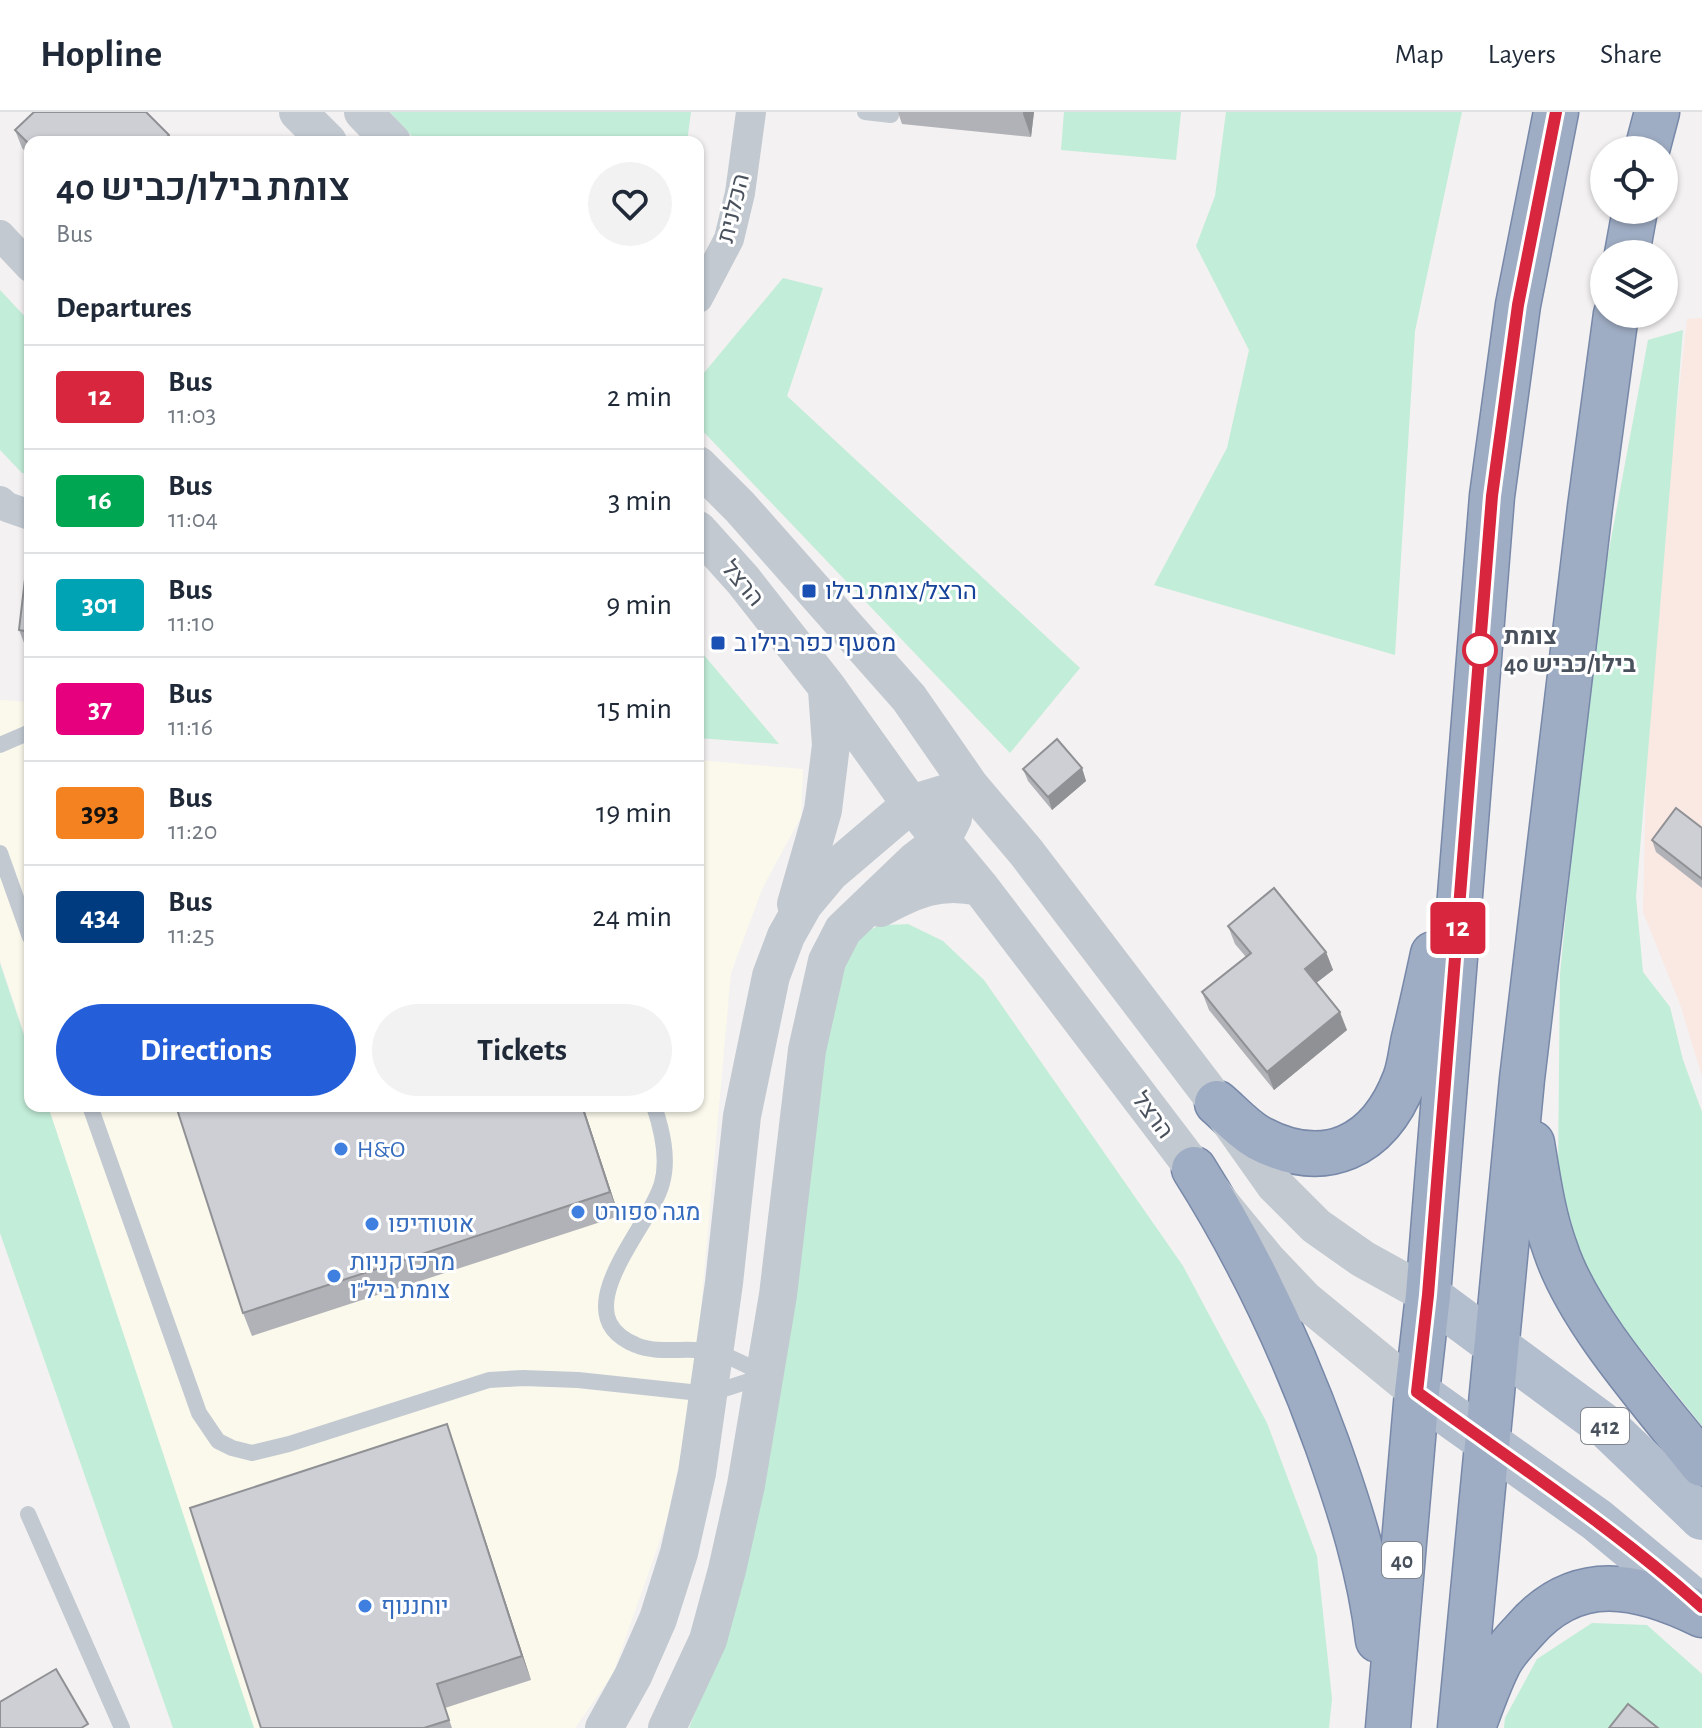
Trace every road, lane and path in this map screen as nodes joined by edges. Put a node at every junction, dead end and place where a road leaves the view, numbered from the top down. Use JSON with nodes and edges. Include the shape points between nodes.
{"nodes":[{"id":1,"x":298,"y":112,"type":"edge"},
{"id":2,"x":363,"y":112,"type":"edge"},
{"id":3,"x":751,"y":112,"type":"edge"},
{"id":4,"x":865,"y":112,"type":"edge"},
{"id":5,"x":1556,"y":112,"type":"edge"},
{"id":6,"x":1657,"y":112,"type":"edge"},
{"id":7,"x":891,"y":115,"type":"dead end"},
{"id":8,"x":322,"y":136,"type":"edge"},
{"id":9,"x":386,"y":136,"type":"edge"},
{"id":10,"x":1651,"y":136,"type":"edge"},
{"id":11,"x":0,"y":235,"type":"edge"},
{"id":12,"x":24,"y":261,"type":"edge"},
{"id":13,"x":704,"y":287,"type":"edge"},
{"id":14,"x":1614,"y":328,"type":"edge"},
{"id":15,"x":704,"y":471,"type":"edge"},
{"id":16,"x":0,"y":501,"type":"edge"},
{"id":17,"x":24,"y":513,"type":"edge"},
{"id":18,"x":704,"y":537,"type":"edge"},
{"id":19,"x":827,"y":687,"type":"junction"},
{"id":20,"x":24,"y":735,"type":"edge"},
{"id":21,"x":0,"y":745,"type":"edge"},
{"id":22,"x":970,"y":786,"type":"junction"},
{"id":23,"x":1468,"y":800,"type":"junction"},
{"id":24,"x":911,"y":804,"type":"junction"},
{"id":25,"x":942,"y":840,"type":"junction"},
{"id":26,"x":0,"y":853,"type":"edge"},
{"id":27,"x":980,"y":887,"type":"junction"},
{"id":28,"x":24,"y":920,"type":"edge"},
{"id":29,"x":843,"y":930,"type":"junction"},
{"id":30,"x":786,"y":936,"type":"junction"},
{"id":31,"x":1522,"y":1079,"type":"junction"},
{"id":32,"x":1217,"y":1103,"type":"junction"},
{"id":33,"x":92,"y":1112,"type":"edge"},
{"id":34,"x":656,"y":1112,"type":"edge"},
{"id":35,"x":1194,"y":1169,"type":"junction"},
{"id":36,"x":1428,"y":1295,"type":"junction"},
{"id":37,"x":1497,"y":1349,"type":"junction"},
{"id":38,"x":715,"y":1352,"type":"junction"},
{"id":39,"x":766,"y":1375,"type":"junction"},
{"id":40,"x":1417,"y":1392,"type":"junction"},
{"id":41,"x":709,"y":1394,"type":"junction"},
{"id":42,"x":1486,"y":1442,"type":"junction"},
{"id":43,"x":1702,"y":1464,"type":"edge"},
{"id":44,"x":28,"y":1514,"type":"dead end"},
{"id":45,"x":1702,"y":1518,"type":"edge"},
{"id":46,"x":1702,"y":1607,"type":"edge"},
{"id":47,"x":1702,"y":1615,"type":"edge"},
{"id":48,"x":122,"y":1728,"type":"edge"},
{"id":49,"x":604,"y":1728,"type":"edge"},
{"id":50,"x":667,"y":1728,"type":"edge"},
{"id":51,"x":1388,"y":1728,"type":"edge"},
{"id":52,"x":1460,"y":1728,"type":"edge"},
{"id":53,"x":1473,"y":1728,"type":"edge"}],
"edges":[{"from":1,"to":8,"type":"street"},
{"from":2,"to":9,"type":"street"},
{"from":3,"to":13,"type":"street","name":"הכלנית","via":[[729,239]]},
{"from":4,"to":7,"type":"lane"},
{"from":5,"to":23,"type":"highway","number":"40","via":[[1503,407]]},
{"from":6,"to":10,"type":"highway"},
{"from":11,"to":12,"type":"street"},
{"from":14,"to":31,"type":"highway"},
{"from":15,"to":22,"type":"street","name":"הרצל","via":[[857,636],[909,698]]},
{"from":16,"to":17,"type":"street"},
{"from":18,"to":19,"type":"street","name":"הרצל"},
{"from":19,"to":24,"type":"street","name":"הרצל"},
{"from":19,"to":30,"type":"street","via":[[831,745],[823,810]]},
{"from":20,"to":21,"type":"lane"},
{"from":22,"to":24,"type":"street"},
{"from":22,"to":25,"type":"street"},
{"from":22,"to":32,"type":"street","name":"הרצל"},
{"from":23,"to":32,"type":"highway","via":[[1405,1079],[1386,1116],[1342,1151],[1312,1156],[1257,1137]]},
{"from":23,"to":36,"type":"highway","number":"40"},
{"from":24,"to":25,"type":"street","name":"הרצל"},
{"from":24,"to":30,"type":"street","via":[[830,873]]},
{"from":25,"to":27,"type":"street","name":"הרצל"},
{"from":25,"to":29,"type":"street"},
{"from":26,"to":28,"type":"lane"},
{"from":27,"to":29,"type":"street","via":[[934,884]]},
{"from":27,"to":35,"type":"street","name":"הרצל"},
{"from":29,"to":39,"type":"street","via":[[827,961],[807,1050]]},
{"from":30,"to":38,"type":"street","via":[[771,976],[742,1116]]},
{"from":31,"to":37,"type":"highway"},
{"from":31,"to":43,"type":"highway","via":[[1542,1205],[1556,1254],[1620,1360]]},
{"from":32,"to":36,"type":"street","name":"הרצל","via":[[1275,1185],[1316,1226]]},
{"from":33,"to":41,"type":"lane","via":[[199,1413],[218,1441],[232,1448],[252,1453],[289,1444],[489,1380],[578,1380]]},
{"from":34,"to":38,"type":"lane","via":[[662,1129],[663,1180],[654,1206],[614,1271],[605,1311],[617,1334],[638,1347]]},
{"from":35,"to":40,"type":"street","name":"הרצל","via":[[1305,1300]]},
{"from":35,"to":51,"type":"highway","via":[[1233,1231],[1281,1326],[1354,1520],[1373,1595]]},
{"from":36,"to":37,"type":"main road","name":"הרצל","number":"412"},
{"from":36,"to":40,"type":"highway","number":"40"},
{"from":37,"to":42,"type":"highway"},
{"from":37,"to":45,"type":"main road","name":"הרצל","number":"412","via":[[1609,1429]]},
{"from":38,"to":39,"type":"lane"},
{"from":38,"to":41,"type":"street"},
{"from":39,"to":41,"type":"lane"},
{"from":39,"to":50,"type":"street","via":[[708,1640]]},
{"from":40,"to":42,"type":"main road","name":"הרצל"},
{"from":40,"to":51,"type":"highway","number":"40"},
{"from":41,"to":49,"type":"street","via":[[697,1473],[667,1593],[633,1676]]},
{"from":42,"to":46,"type":"main road","name":"הרצל","via":[[1597,1520]]},
{"from":42,"to":52,"type":"highway"},
{"from":44,"to":48,"type":"lane"},
{"from":47,"to":53,"type":"highway","via":[[1669,1599],[1611,1586],[1562,1597],[1540,1612],[1499,1661]]}]}
